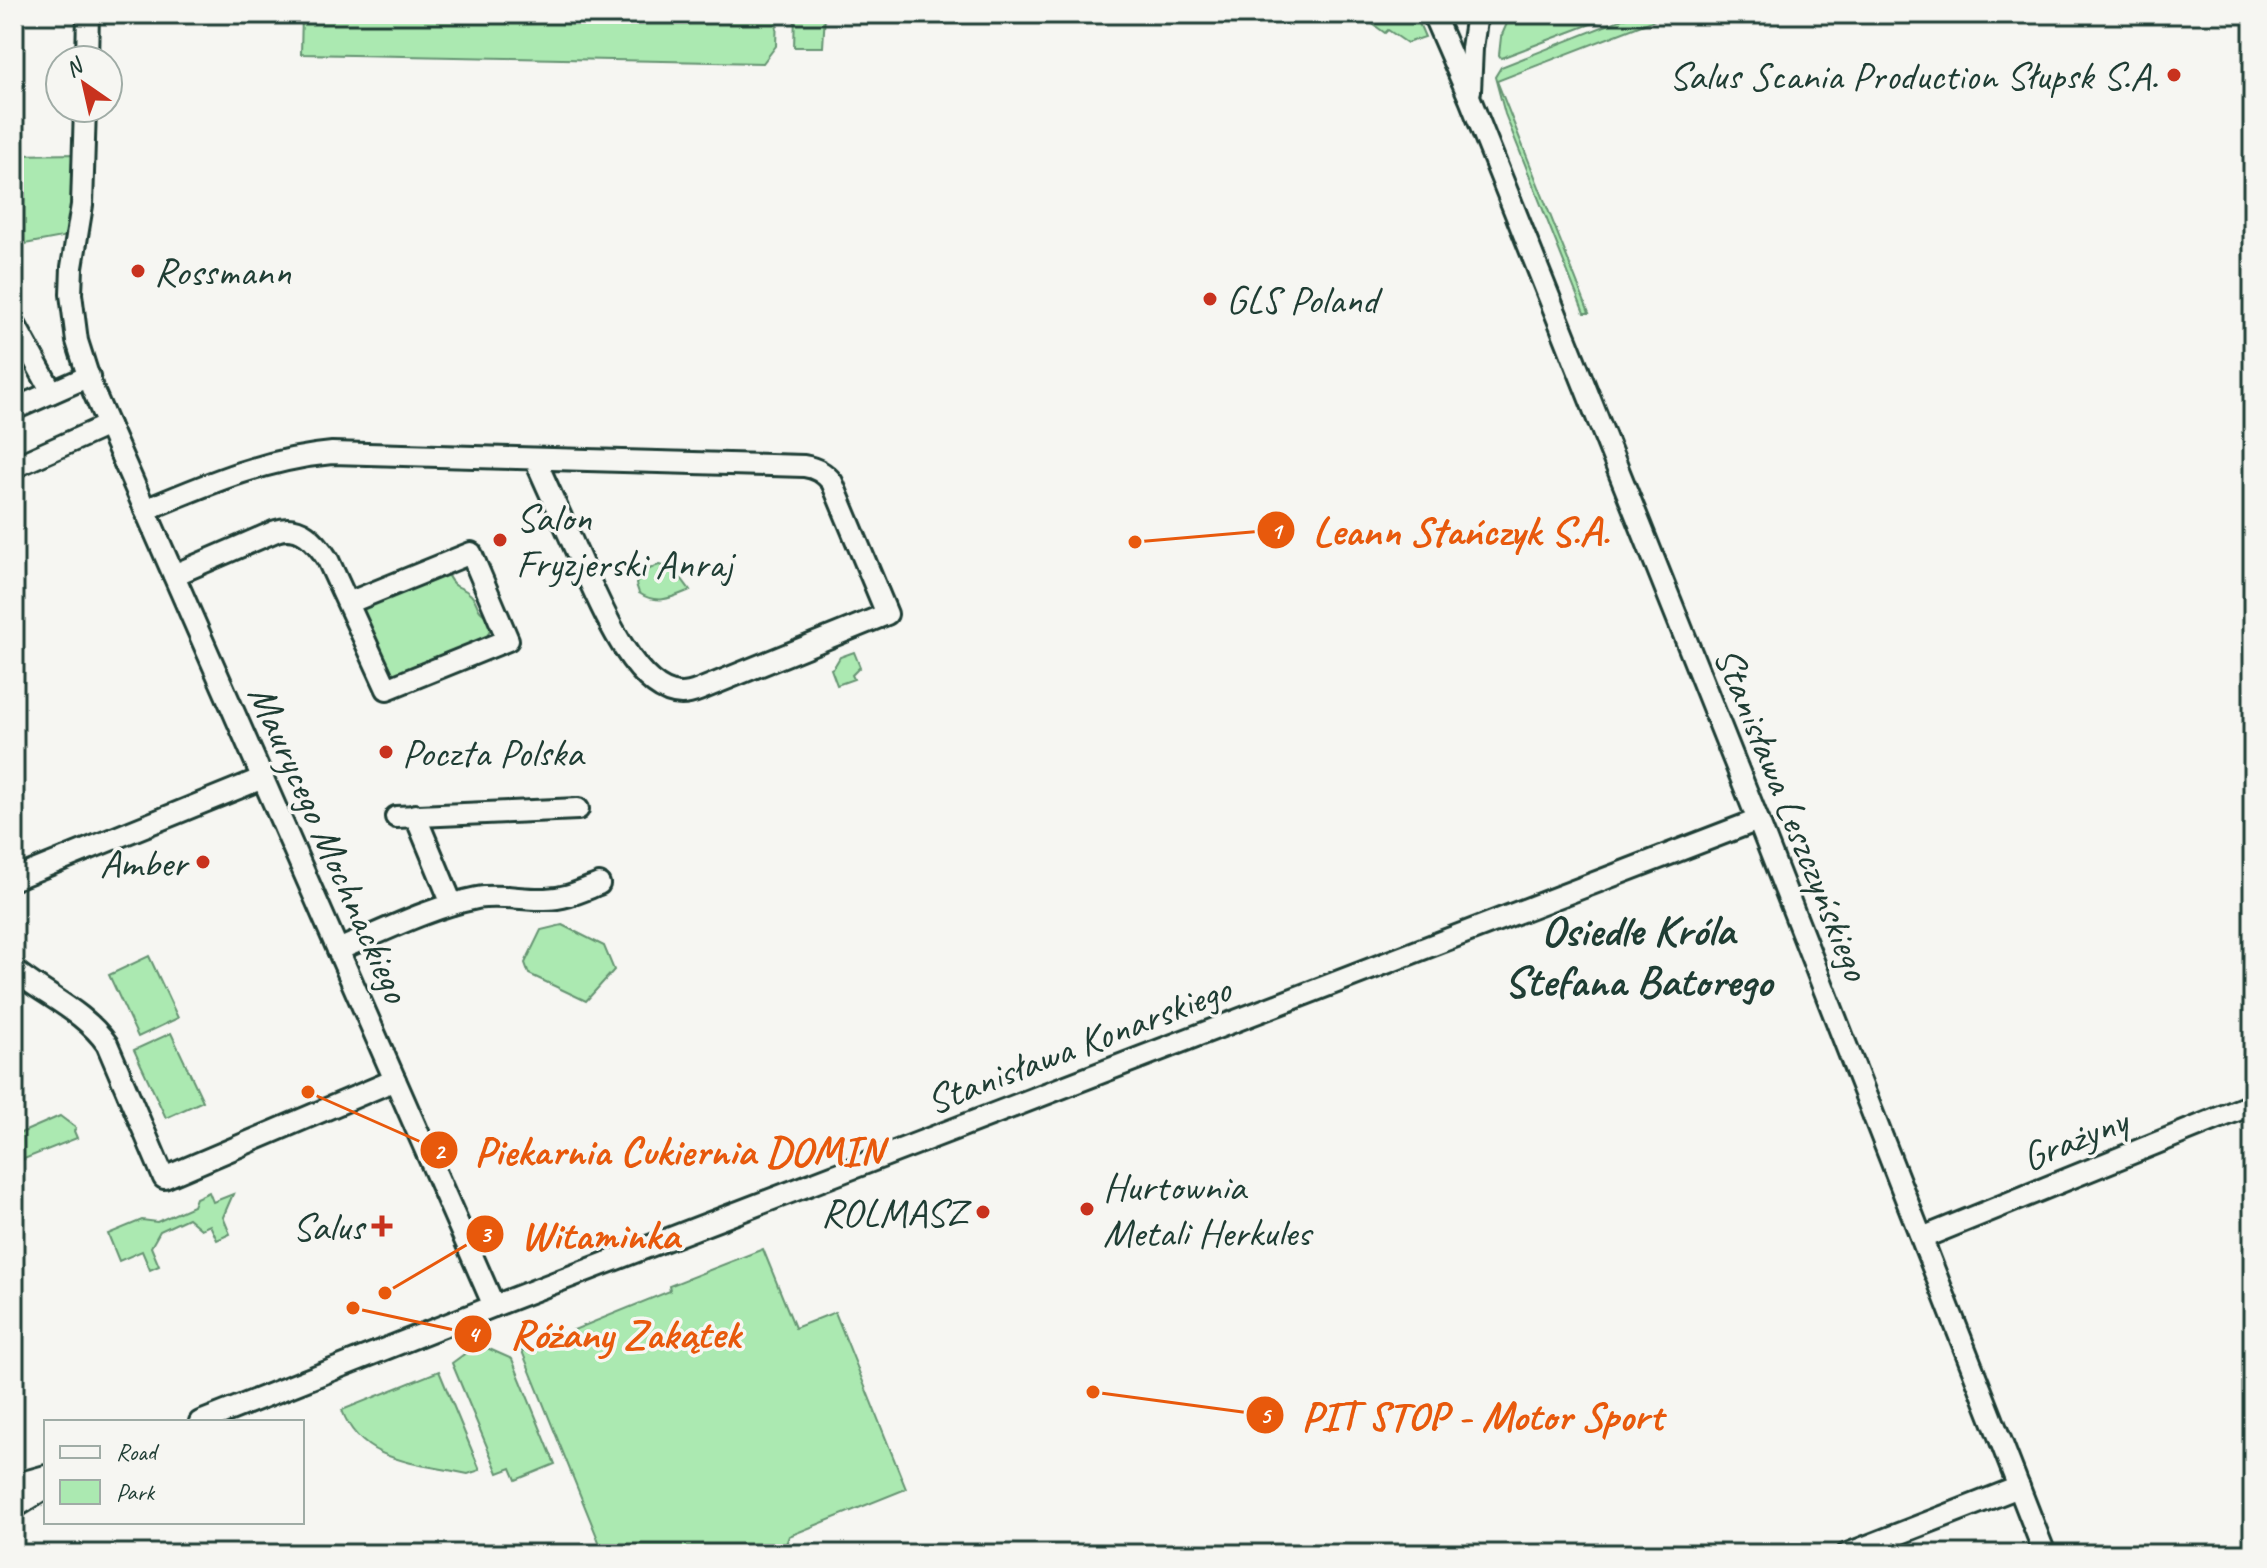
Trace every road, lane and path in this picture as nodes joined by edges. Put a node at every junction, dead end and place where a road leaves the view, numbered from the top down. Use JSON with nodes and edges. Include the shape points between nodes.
{"nodes":[{"id":1,"x":88,"y":14,"type":"edge"},
{"id":2,"x":1433,"y":14,"type":"edge"},
{"id":3,"x":1477,"y":14,"type":"edge"},
{"id":4,"x":87,"y":44,"type":"edge"},
{"id":5,"x":1470,"y":99,"type":"junction"},
{"id":6,"x":85,"y":124,"type":"edge"},
{"id":7,"x":14,"y":323,"type":"edge"},
{"id":8,"x":89,"y":376,"type":"junction"},
{"id":9,"x":52,"y":392,"type":"junction"},
{"id":10,"x":14,"y":409,"type":"edge"},
{"id":11,"x":105,"y":416,"type":"junction"},
{"id":12,"x":535,"y":459,"type":"junction"},
{"id":13,"x":14,"y":467,"type":"edge"},
{"id":14,"x":145,"y":510,"type":"junction"},
{"id":15,"x":174,"y":575,"type":"junction"},
{"id":16,"x":348,"y":603,"type":"junction"},
{"id":17,"x":263,"y":778,"type":"junction"},
{"id":18,"x":578,"y":809,"type":"dead end"},
{"id":19,"x":1758,"y":820,"type":"junction"},
{"id":20,"x":14,"y":879,"type":"edge"},
{"id":21,"x":599,"y":884,"type":"dead end"},
{"id":22,"x":452,"y":904,"type":"junction"},
{"id":23,"x":338,"y":950,"type":"junction"},
{"id":24,"x":14,"y":970,"type":"edge"},
{"id":25,"x":395,"y":1080,"type":"junction"},
{"id":26,"x":2253,"y":1104,"type":"edge"},
{"id":27,"x":1922,"y":1238,"type":"junction"},
{"id":28,"x":494,"y":1306,"type":"junction"},
{"id":29,"x":205,"y":1420,"type":"edge"},
{"id":30,"x":44,"y":1477,"type":"edge"},
{"id":31,"x":14,"y":1485,"type":"edge"},
{"id":32,"x":2019,"y":1487,"type":"junction"},
{"id":33,"x":44,"y":1489,"type":"edge"},
{"id":34,"x":14,"y":1508,"type":"edge"},
{"id":35,"x":1847,"y":1554,"type":"edge"},
{"id":36,"x":2045,"y":1554,"type":"edge"}],
"edges":[{"from":1,"to":4,"type":"street"},
{"from":2,"to":5,"type":"street","name":"Stanisława Leszczyńskiego"},
{"from":3,"to":5,"type":"street","name":"Stanisława Leszczyńskiego"},
{"from":5,"to":19,"type":"street","name":"Stanisława Leszczyńskiego"},
{"from":6,"to":8,"type":"street","name":"Maurycego Mochnackiego","via":[[71,294],[77,341]]},
{"from":7,"to":9,"type":"street"},
{"from":8,"to":9,"type":"street"},
{"from":8,"to":11,"type":"street","name":"Maurycego Mochnackiego"},
{"from":9,"to":10,"type":"street"},
{"from":11,"to":13,"type":"street"},
{"from":11,"to":14,"type":"street","name":"Maurycego Mochnackiego"},
{"from":12,"to":12,"type":"street","via":[[818,469],[836,489],[887,614],[699,690],[674,693],[647,675],[618,640]]},
{"from":12,"to":14,"type":"street","via":[[303,456],[237,473]]},
{"from":14,"to":15,"type":"street","name":"Maurycego Mochnackiego"},
{"from":15,"to":16,"type":"street","via":[[292,529],[322,550]]},
{"from":15,"to":17,"type":"street","name":"Maurycego Mochnackiego"},
{"from":16,"to":16,"type":"street","via":[[387,689],[508,640],[471,553]]},
{"from":17,"to":20,"type":"street"},
{"from":17,"to":23,"type":"street","name":"Maurycego Mochnackiego"},
{"from":18,"to":22,"type":"street","via":[[406,816]]},
{"from":19,"to":27,"type":"street","name":"Stanisława Leszczyńskiego"},
{"from":19,"to":28,"type":"street","name":"Stanisława Konarskiego"},
{"from":21,"to":22,"type":"street","via":[[555,898],[489,897]]},
{"from":22,"to":23,"type":"street"},
{"from":23,"to":25,"type":"street","name":"Maurycego Mochnackiego"},
{"from":24,"to":25,"type":"street","via":[[100,1034],[164,1178]]},
{"from":25,"to":28,"type":"street","name":"Maurycego Mochnackiego"},
{"from":26,"to":27,"type":"street","name":"Grażyny"},
{"from":27,"to":32,"type":"street","name":"Stanisława Leszczyńskiego"},
{"from":28,"to":29,"type":"street","name":"Stanisława Konarskiego"},
{"from":30,"to":31,"type":"street"},
{"from":32,"to":35,"type":"street"},
{"from":32,"to":36,"type":"street","name":"Stanisława Leszczyńskiego"},
{"from":33,"to":34,"type":"street"}]}
